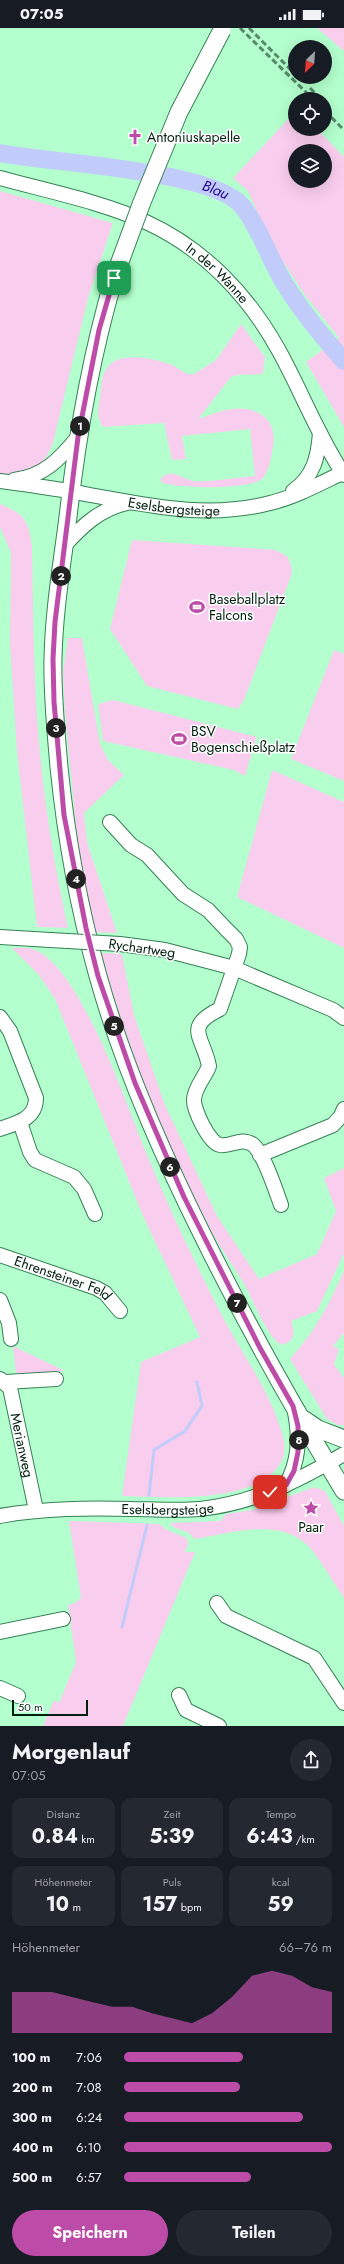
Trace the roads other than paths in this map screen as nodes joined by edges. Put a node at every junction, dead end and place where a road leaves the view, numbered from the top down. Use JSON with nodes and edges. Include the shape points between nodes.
{"nodes":[{"id":1,"x":222,"y":29,"type":"edge"},
{"id":2,"x":0,"y":178,"type":"edge"},
{"id":3,"x":320,"y":432,"type":"junction"},
{"id":4,"x":78,"y":437,"type":"junction"},
{"id":5,"x":343,"y":474,"type":"edge"},
{"id":6,"x":0,"y":481,"type":"edge"},
{"id":7,"x":71,"y":491,"type":"junction"},
{"id":8,"x":279,"y":500,"type":"junction"},
{"id":9,"x":128,"y":502,"type":"junction"},
{"id":10,"x":64,"y":546,"type":"junction"},
{"id":11,"x":110,"y":822,"type":"dead end"},
{"id":12,"x":0,"y":937,"type":"edge"},
{"id":13,"x":234,"y":968,"type":"junction"},
{"id":14,"x":0,"y":1017,"type":"edge"},
{"id":15,"x":344,"y":1018,"type":"edge"},
{"id":16,"x":344,"y":1109,"type":"edge"},
{"id":17,"x":20,"y":1122,"type":"junction"},
{"id":18,"x":0,"y":1129,"type":"edge"},
{"id":19,"x":260,"y":1155,"type":"junction"},
{"id":20,"x":281,"y":1204,"type":"dead end"},
{"id":21,"x":95,"y":1214,"type":"dead end"},
{"id":22,"x":0,"y":1255,"type":"edge"},
{"id":23,"x":0,"y":1300,"type":"edge"},
{"id":24,"x":120,"y":1311,"type":"dead end"},
{"id":25,"x":12,"y":1339,"type":"dead end"},
{"id":26,"x":56,"y":1379,"type":"dead end"},
{"id":27,"x":2,"y":1380,"type":"edge"},
{"id":28,"x":297,"y":1411,"type":"junction"},
{"id":29,"x":344,"y":1439,"type":"edge"},
{"id":30,"x":344,"y":1454,"type":"edge"},
{"id":31,"x":327,"y":1464,"type":"junction"},
{"id":32,"x":286,"y":1485,"type":"junction"},
{"id":33,"x":344,"y":1491,"type":"edge"},
{"id":34,"x":36,"y":1510,"type":"junction"},
{"id":35,"x":0,"y":1516,"type":"edge"},
{"id":36,"x":217,"y":1603,"type":"dead end"},
{"id":37,"x":62,"y":1619,"type":"dead end"},
{"id":38,"x":0,"y":1632,"type":"edge"},
{"id":39,"x":0,"y":1688,"type":"edge"},
{"id":40,"x":179,"y":1695,"type":"dead end"},
{"id":41,"x":18,"y":1696,"type":"dead end"},
{"id":42,"x":344,"y":1703,"type":"edge"},
{"id":43,"x":219,"y":1726,"type":"edge"}],
"edges":[{"from":1,"to":4,"type":"main road","bridge":true,"via":[[179,112],[114,278],[99,330]]},
{"from":2,"to":3,"type":"street","name":"In der Wanne","via":[[148,223],[213,266],[235,286],[264,324]]},
{"from":3,"to":5,"type":"street","name":"In der Wanne"},
{"from":3,"to":8,"type":"street","via":[[319,450],[313,470],[295,490]]},
{"from":4,"to":6,"type":"street","via":[[62,457],[44,471],[25,478]]},
{"from":4,"to":7,"type":"main road"},
{"from":5,"to":8,"type":"street","name":"Eselsbergsteige"},
{"from":6,"to":7,"type":"street","name":"Eselsbergsteige"},
{"from":7,"to":9,"type":"street","name":"Eselsbergsteige"},
{"from":7,"to":10,"type":"main road"},
{"from":8,"to":9,"type":"street","name":"Eselsbergsteige","via":[[234,510],[194,512]]},
{"from":9,"to":10,"type":"street","via":[[116,505],[95,517]]},
{"from":10,"to":28,"type":"main road","via":[[53,659],[57,740],[64,815],[98,976],[135,1083],[184,1197],[260,1348]]},
{"from":11,"to":13,"type":"street","via":[[131,845],[147,855],[183,894],[208,910],[236,939],[240,947]]},
{"from":12,"to":13,"type":"street","name":"Rychartweg","bridge":true,"via":[[120,944],[165,950]]},
{"from":13,"to":15,"type":"street","name":"Rychartweg","via":[[333,1010]]},
{"from":13,"to":19,"type":"street","via":[[220,1009],[206,1016],[197,1029],[209,1066],[193,1100],[211,1140],[224,1145],[246,1141],[254,1145]]},
{"from":14,"to":17,"type":"street","via":[[10,1031],[36,1098],[36,1106],[32,1113]]},
{"from":16,"to":19,"type":"street","via":[[333,1125]]},
{"from":17,"to":18,"type":"street"},
{"from":17,"to":21,"type":"street","via":[[35,1160],[74,1177],[84,1189]]},
{"from":19,"to":20,"type":"street"},
{"from":22,"to":24,"type":"street","name":"Ehrensteiner Feld","via":[[96,1288],[105,1293]]},
{"from":23,"to":25,"type":"street"},
{"from":26,"to":27,"type":"street","name":"Merianweg"},
{"from":27,"to":34,"type":"street","name":"Merianweg","via":[[10,1388]]},
{"from":28,"to":29,"type":"main road","via":[[318,1429]]},
{"from":28,"to":31,"type":"main road"},
{"from":28,"to":32,"type":"street","via":[[298,1452],[294,1471]]},
{"from":30,"to":31,"type":"street","name":"Eselsbergsteige"},
{"from":31,"to":32,"type":"street","name":"Eselsbergsteige"},
{"from":31,"to":33,"type":"main road"},
{"from":32,"to":34,"type":"street","name":"Eselsbergsteige","via":[[242,1502],[199,1509]]},
{"from":34,"to":35,"type":"street","name":"Eselsbergsteige"},
{"from":36,"to":42,"type":"street","via":[[226,1616],[314,1658]]},
{"from":37,"to":38,"type":"street"},
{"from":39,"to":41,"type":"street"},
{"from":40,"to":43,"type":"street","via":[[186,1710]]}]}
